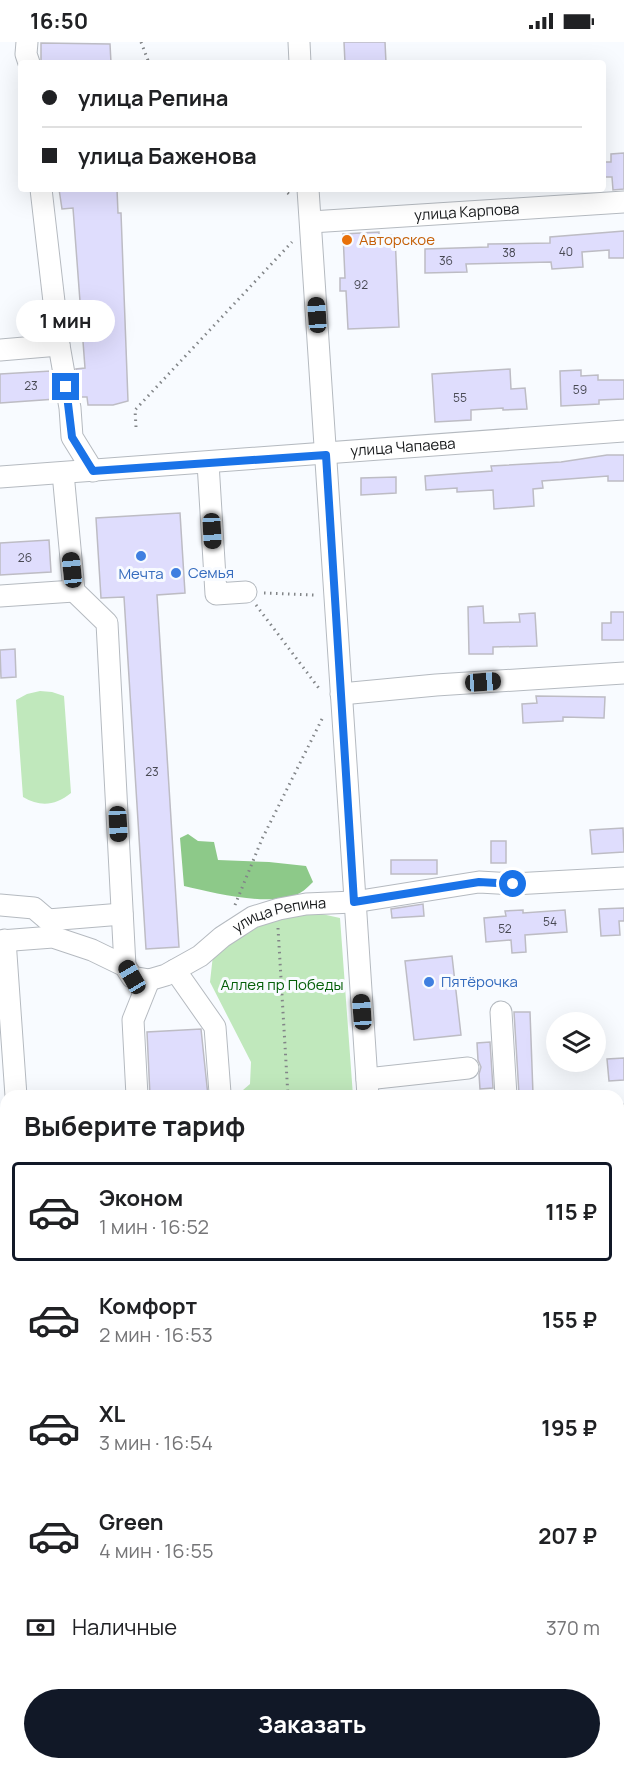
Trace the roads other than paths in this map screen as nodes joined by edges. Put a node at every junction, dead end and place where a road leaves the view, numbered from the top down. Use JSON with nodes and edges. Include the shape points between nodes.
{"nodes":[{"id":1,"x":27,"y":42,"type":"edge"},
{"id":2,"x":299,"y":42,"type":"edge"},
{"id":3,"x":27,"y":60,"type":"edge"},
{"id":4,"x":300,"y":60,"type":"edge"},
{"id":5,"x":41,"y":192,"type":"edge"},
{"id":6,"x":308,"y":192,"type":"edge"},
{"id":7,"x":624,"y":202,"type":"edge"},
{"id":8,"x":311,"y":222,"type":"junction"},
{"id":9,"x":58,"y":345,"type":"junction"},
{"id":10,"x":0,"y":350,"type":"edge"},
{"id":11,"x":624,"y":431,"type":"edge"},
{"id":12,"x":326,"y":455,"type":"junction"},
{"id":13,"x":208,"y":463,"type":"junction"},
{"id":14,"x":93,"y":471,"type":"junction"},
{"id":15,"x":63,"y":473,"type":"junction"},
{"id":16,"x":0,"y":477,"type":"edge"},
{"id":17,"x":74,"y":591,"type":"junction"},
{"id":18,"x":246,"y":592,"type":"road end"},
{"id":19,"x":0,"y":596,"type":"edge"},
{"id":20,"x":624,"y":673,"type":"edge"},
{"id":21,"x":331,"y":692,"type":"junction"},
{"id":22,"x":624,"y":878,"type":"edge"},
{"id":23,"x":354,"y":902,"type":"junction"},
{"id":24,"x":0,"y":905,"type":"edge"},
{"id":25,"x":122,"y":914,"type":"junction"},
{"id":26,"x":3,"y":941,"type":"edge"},
{"id":27,"x":125,"y":966,"type":"junction"},
{"id":28,"x":175,"y":970,"type":"junction"},
{"id":29,"x":149,"y":980,"type":"junction"},
{"id":30,"x":501,"y":1012,"type":"dead end"},
{"id":31,"x":468,"y":1068,"type":"dead end"},
{"id":32,"x":367,"y":1088,"type":"edge"},
{"id":33,"x":15,"y":1090,"type":"edge"},
{"id":34,"x":137,"y":1090,"type":"edge"},
{"id":35,"x":220,"y":1090,"type":"edge"},
{"id":36,"x":506,"y":1090,"type":"edge"}],
"edges":[{"from":1,"to":3,"type":"street"},
{"from":2,"to":4,"type":"street"},
{"from":5,"to":9,"type":"street"},
{"from":6,"to":8,"type":"street"},
{"from":7,"to":8,"type":"street","name":"улица Карпова"},
{"from":8,"to":12,"type":"street"},
{"from":9,"to":10,"type":"street"},
{"from":9,"to":14,"type":"street","via":[[72,437]]},
{"from":11,"to":12,"type":"street","name":"улица Чапаева"},
{"from":12,"to":13,"type":"street","name":"улица Чапаева"},
{"from":12,"to":21,"type":"street"},
{"from":13,"to":14,"type":"street","name":"улица Чапаева"},
{"from":13,"to":18,"type":"street","via":[[216,594]]},
{"from":14,"to":15,"type":"street","name":"улица Чапаева"},
{"from":15,"to":16,"type":"street","name":"улица Чапаева"},
{"from":15,"to":17,"type":"street"},
{"from":17,"to":19,"type":"street"},
{"from":17,"to":25,"type":"street","via":[[107,622]]},
{"from":20,"to":21,"type":"street"},
{"from":21,"to":23,"type":"street"},
{"from":22,"to":23,"type":"street","name":"улица Репина","via":[[479,882]]},
{"from":23,"to":28,"type":"street","name":"улица Репина","via":[[306,904],[253,917]]},
{"from":23,"to":32,"type":"street"},
{"from":24,"to":25,"type":"street","via":[[34,908],[48,920]]},
{"from":25,"to":27,"type":"street"},
{"from":26,"to":27,"type":"street","via":[[53,937]]},
{"from":26,"to":33,"type":"street"},
{"from":27,"to":29,"type":"street","via":[[132,977]]},
{"from":28,"to":29,"type":"street","name":"улица Репина"},
{"from":28,"to":35,"type":"street","via":[[215,1027]]},
{"from":29,"to":34,"type":"street","via":[[133,1020]]},
{"from":30,"to":36,"type":"street"},
{"from":31,"to":32,"type":"street"}]}
